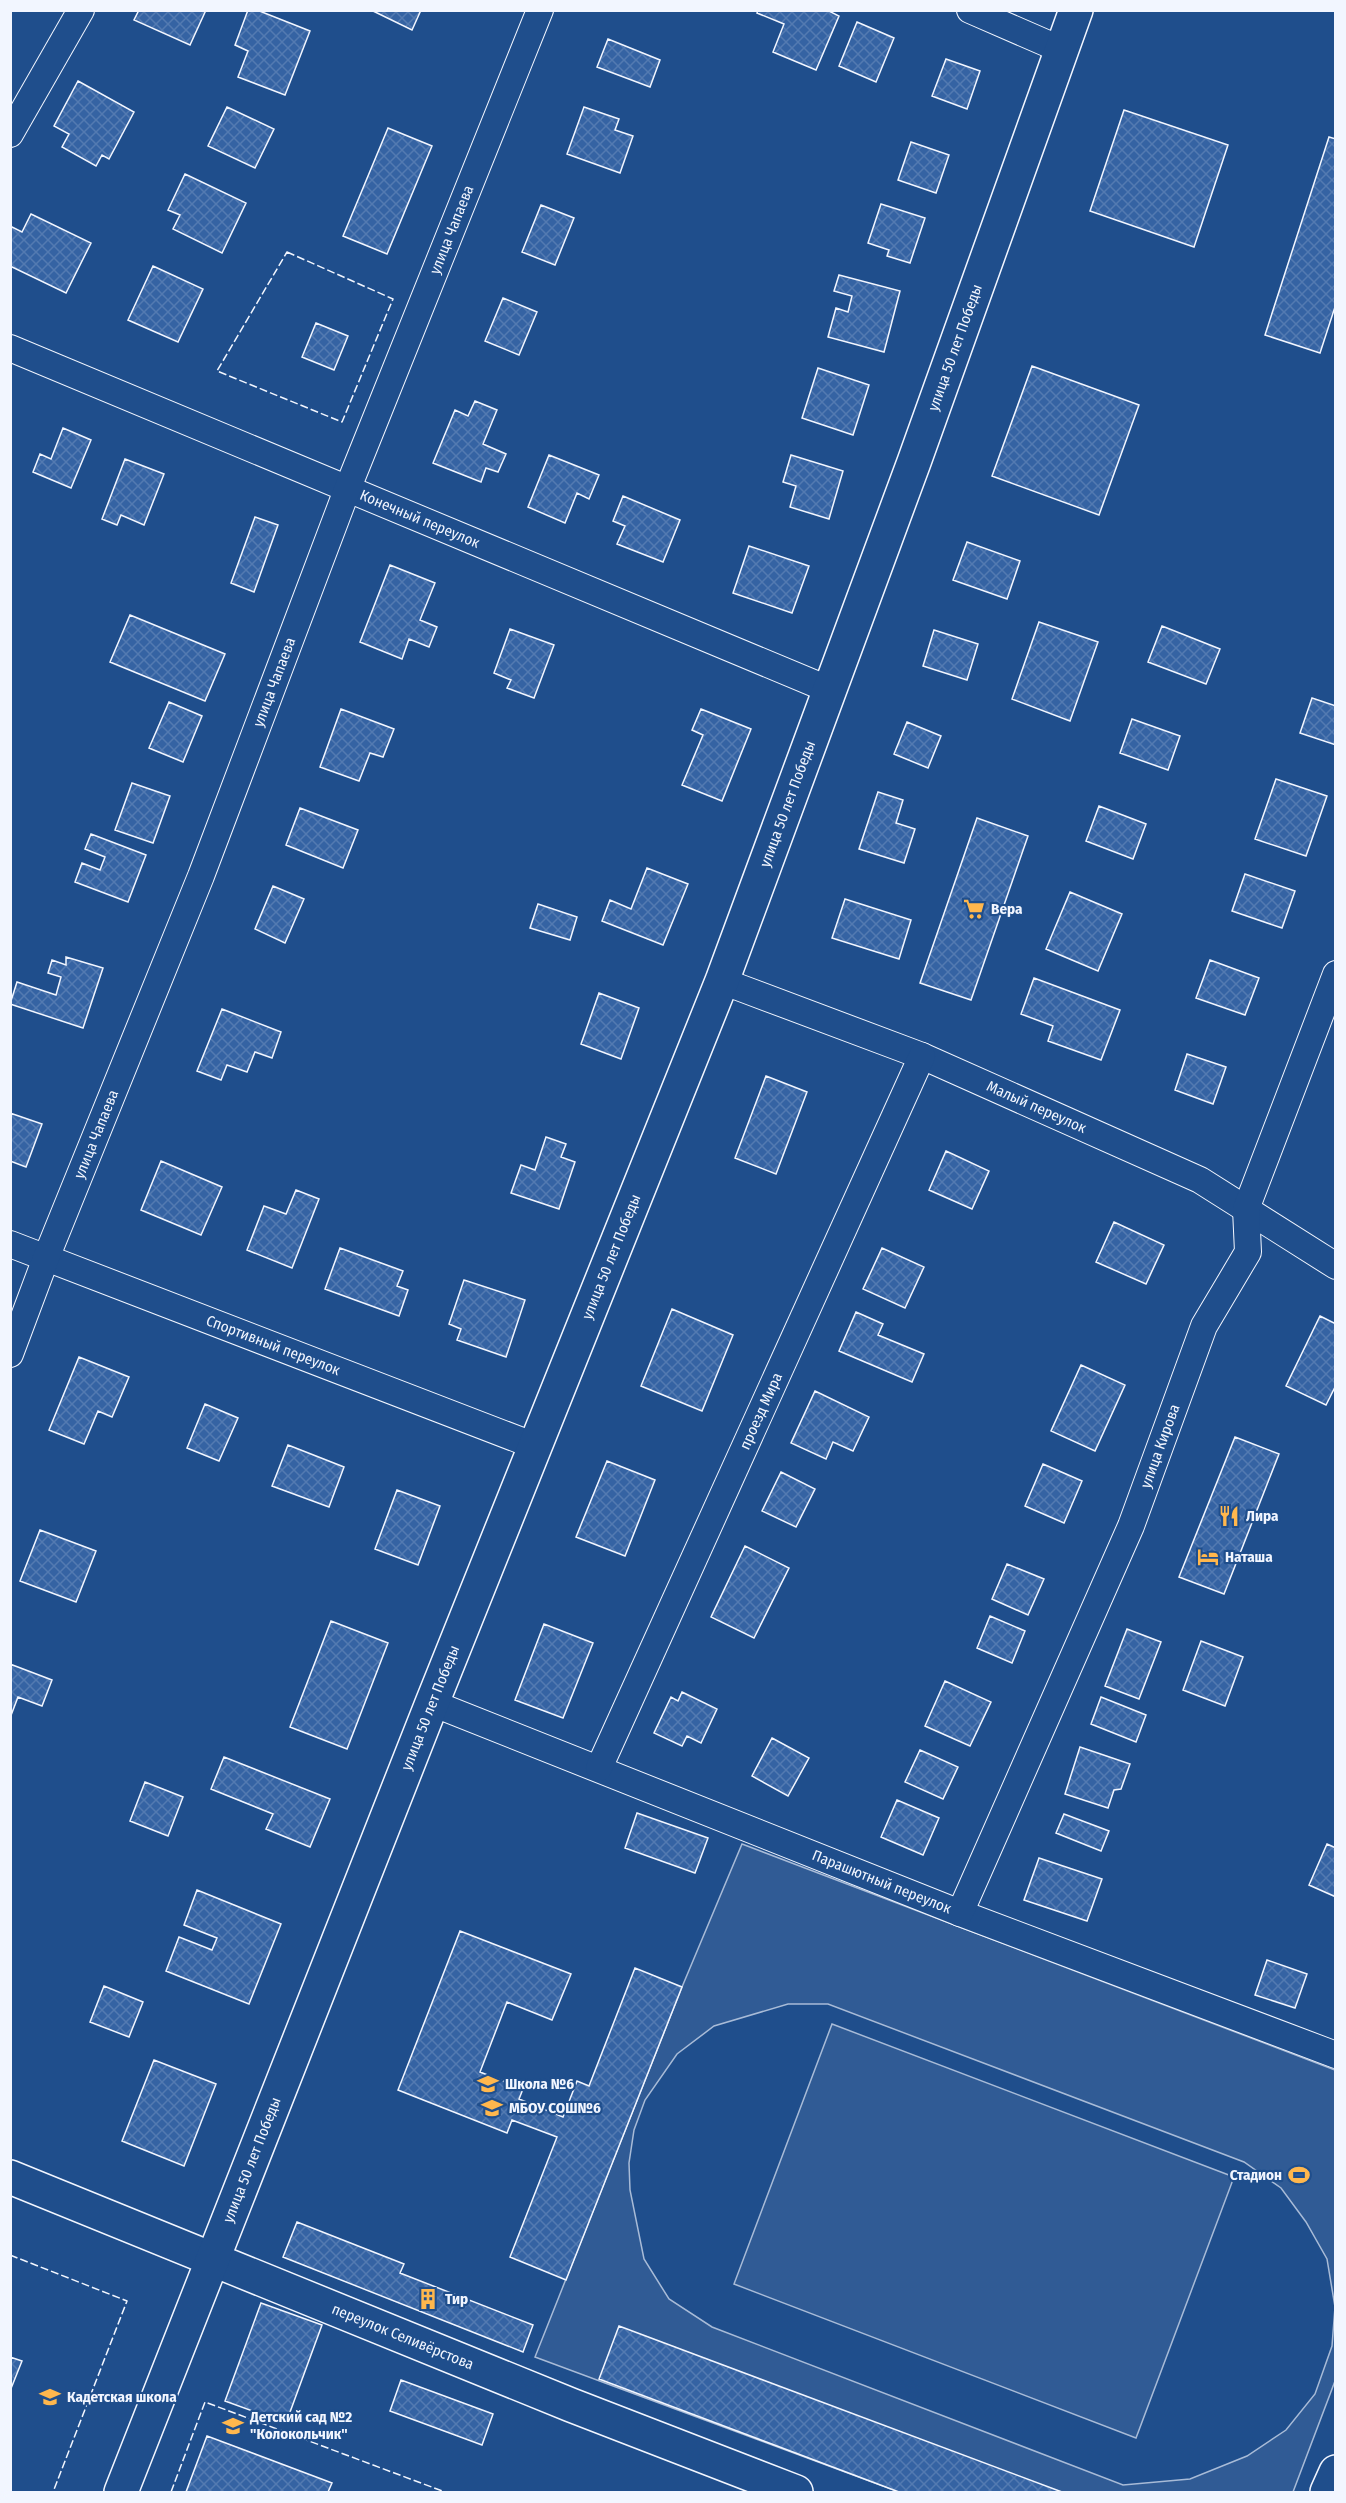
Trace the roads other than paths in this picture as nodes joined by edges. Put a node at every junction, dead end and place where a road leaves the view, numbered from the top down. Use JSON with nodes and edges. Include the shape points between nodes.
{"nodes":[{"id":1,"x":81,"y":10,"type":"edge"},
{"id":2,"x":540,"y":10,"type":"edge"},
{"id":3,"x":970,"y":10,"type":"edge"},
{"id":4,"x":1076,"y":10,"type":"edge"},
{"id":5,"x":1062,"y":50,"type":"junction"},
{"id":6,"x":10,"y":134,"type":"edge"},
{"id":7,"x":10,"y":348,"type":"edge"},
{"id":8,"x":347,"y":490,"type":"junction"},
{"id":9,"x":830,"y":690,"type":"junction"},
{"id":10,"x":1335,"y":974,"type":"edge"},
{"id":11,"x":722,"y":981,"type":"junction"},
{"id":12,"x":922,"y":1056,"type":"junction"},
{"id":13,"x":1246,"y":1209,"type":"junction"},
{"id":14,"x":10,"y":1244,"type":"edge"},
{"id":15,"x":46,"y":1258,"type":"junction"},
{"id":16,"x":1335,"y":1266,"type":"edge"},
{"id":17,"x":10,"y":1354,"type":"edge"},
{"id":18,"x":535,"y":1446,"type":"junction"},
{"id":19,"x":432,"y":1702,"type":"junction"},
{"id":20,"x":600,"y":1768,"type":"junction"},
{"id":21,"x":960,"y":1913,"type":"junction"},
{"id":22,"x":1335,"y":2055,"type":"edge"},
{"id":23,"x":10,"y":2177,"type":"edge"},
{"id":24,"x":214,"y":2260,"type":"junction"},
{"id":25,"x":1335,"y":2472,"type":"edge"},
{"id":26,"x":121,"y":2493,"type":"edge"},
{"id":27,"x":796,"y":2493,"type":"edge"},
{"id":28,"x":1327,"y":2493,"type":"edge"}],
"edges":[{"from":1,"to":6,"type":"street"},
{"from":2,"to":8,"type":"street","name":"улица Чапаева"},
{"from":3,"to":5,"type":"street"},
{"from":4,"to":5,"type":"street","name":"улица 50 лет Победы"},
{"from":5,"to":9,"type":"street","name":"улица 50 лет Победы"},
{"from":7,"to":8,"type":"street","name":"Конечный переулок"},
{"from":8,"to":9,"type":"street","name":"Конечный переулок"},
{"from":8,"to":15,"type":"street","name":"улица Чапаева","via":[[201,876]]},
{"from":9,"to":11,"type":"street","name":"улица 50 лет Победы"},
{"from":10,"to":13,"type":"street","name":"улица Кирова"},
{"from":11,"to":12,"type":"street","name":"Малый переулок"},
{"from":11,"to":18,"type":"street","name":"улица 50 лет Победы"},
{"from":12,"to":13,"type":"street","name":"Малый переулок","via":[[1200,1180]]},
{"from":12,"to":20,"type":"street","name":"проезд Мира"},
{"from":13,"to":16,"type":"street","name":"Малый переулок"},
{"from":13,"to":21,"type":"street","name":"улица Кирова","via":[[1248,1252],[1204,1326],[1131,1526]]},
{"from":14,"to":15,"type":"street","name":"Спортивный переулок"},
{"from":15,"to":17,"type":"street","name":"улица Чапаева"},
{"from":15,"to":18,"type":"street","name":"Спортивный переулок"},
{"from":18,"to":19,"type":"street","name":"улица 50 лет Победы"},
{"from":19,"to":20,"type":"street","name":"Парашютный переулок"},
{"from":19,"to":24,"type":"street","name":"улица 50 лет Победы"},
{"from":20,"to":21,"type":"street","name":"Парашютный переулок"},
{"from":21,"to":22,"type":"street","name":"Парашютный переулок"},
{"from":23,"to":24,"type":"street","name":"переулок Селивёрстова"},
{"from":24,"to":26,"type":"street","name":"улица 50 лет Победы"},
{"from":24,"to":27,"type":"street","name":"переулок Селивёрстова"},
{"from":25,"to":28,"type":"street"}]}
